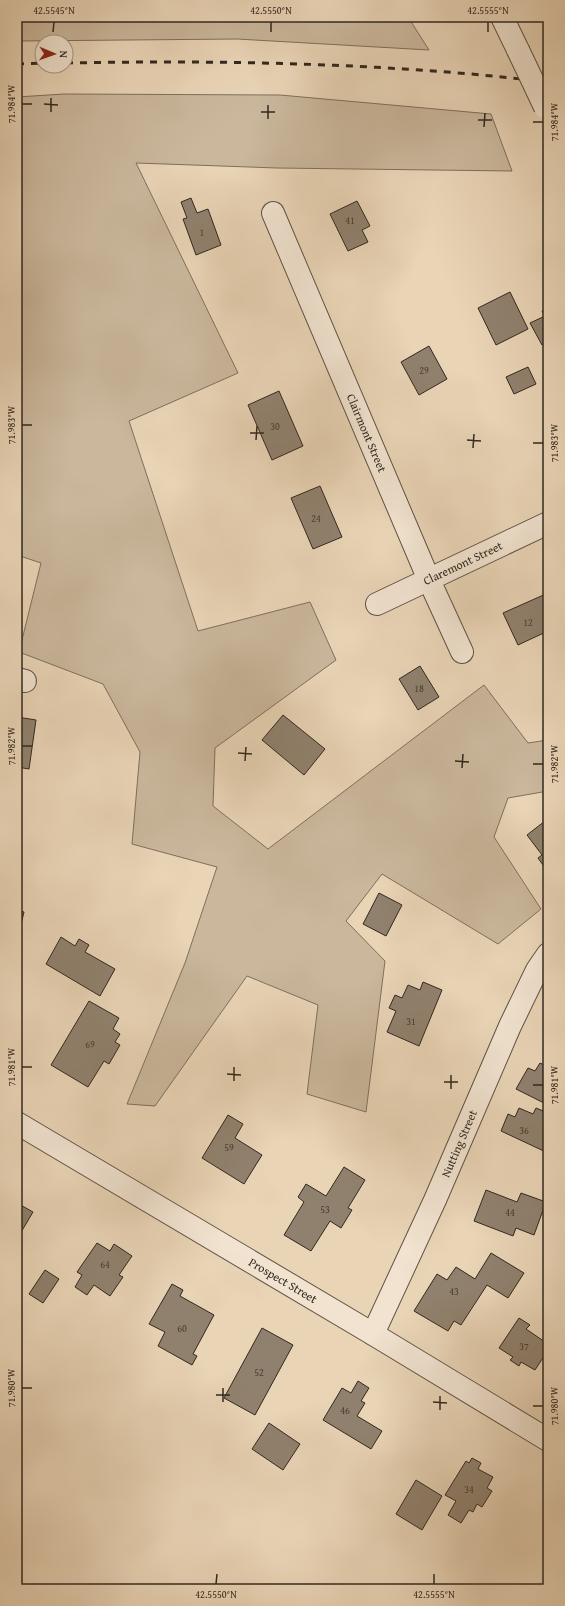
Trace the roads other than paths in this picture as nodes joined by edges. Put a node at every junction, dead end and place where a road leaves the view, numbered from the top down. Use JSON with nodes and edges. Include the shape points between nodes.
{"nodes":[{"id":1,"x":502,"y":17,"type":"edge"},
{"id":2,"x":546,"y":110,"type":"edge"},
{"id":3,"x":273,"y":213,"type":"dead end"},
{"id":4,"x":548,"y":523,"type":"edge"},
{"id":5,"x":429,"y":580,"type":"junction"},
{"id":6,"x":377,"y":604,"type":"dead end"},
{"id":7,"x":462,"y":652,"type":"dead end"},
{"id":8,"x":548,"y":954,"type":"edge"},
{"id":9,"x":17,"y":1123,"type":"edge"},
{"id":10,"x":373,"y":1334,"type":"junction"},
{"id":11,"x":548,"y":1440,"type":"edge"}],
"edges":[{"from":1,"to":2,"type":"street","bridge":true},
{"from":3,"to":5,"type":"street","name":"Clairmont Street"},
{"from":4,"to":5,"type":"street","name":"Claremont Street"},
{"from":5,"to":6,"type":"street","name":"Claremont Street"},
{"from":5,"to":7,"type":"street","name":"Clairmont Street"},
{"from":8,"to":10,"type":"street","name":"Nutting Street","via":[[537,970],[510,1026],[435,1200]]},
{"from":9,"to":10,"type":"street","name":"Prospect Street"},
{"from":10,"to":11,"type":"street","name":"Prospect Street"}]}
